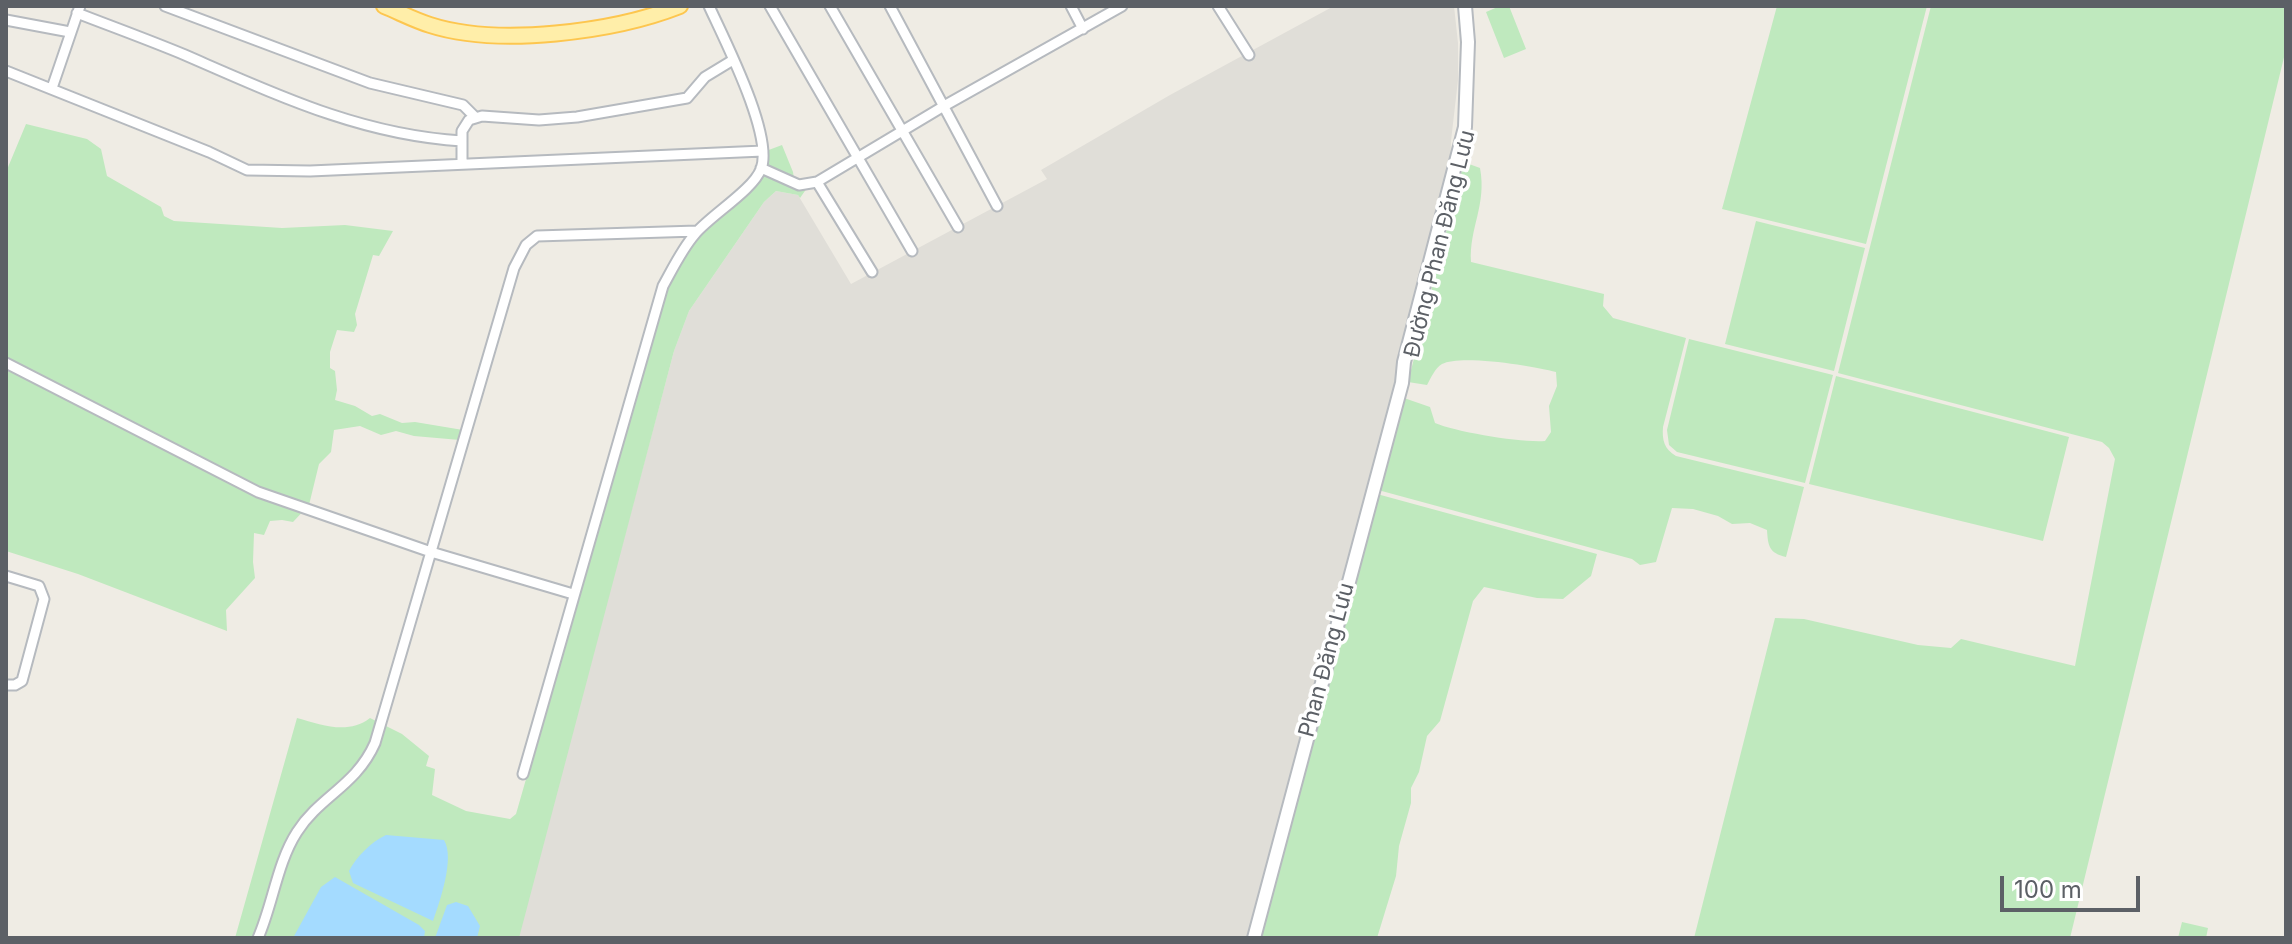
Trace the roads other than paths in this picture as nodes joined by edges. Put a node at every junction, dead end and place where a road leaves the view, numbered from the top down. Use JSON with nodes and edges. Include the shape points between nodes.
{"nodes":[{"id":1,"x":165,"y":6,"type":"edge"},
{"id":2,"x":384,"y":6,"type":"edge"},
{"id":3,"x":680,"y":6,"type":"edge"},
{"id":4,"x":709,"y":6,"type":"edge"},
{"id":5,"x":770,"y":6,"type":"edge"},
{"id":6,"x":830,"y":6,"type":"edge"},
{"id":7,"x":890,"y":6,"type":"edge"},
{"id":8,"x":1071,"y":6,"type":"edge"},
{"id":9,"x":1122,"y":6,"type":"edge"},
{"id":10,"x":1218,"y":6,"type":"edge"},
{"id":11,"x":1465,"y":6,"type":"edge"},
{"id":12,"x":1473,"y":6,"type":"edge"},
{"id":13,"x":78,"y":9,"type":"edge"},
{"id":14,"x":404,"y":10,"type":"edge"},
{"id":15,"x":6,"y":20,"type":"edge"},
{"id":16,"x":1083,"y":29,"type":"junction"},
{"id":17,"x":70,"y":32,"type":"junction"},
{"id":18,"x":1249,"y":55,"type":"dead end"},
{"id":19,"x":733,"y":60,"type":"junction"},
{"id":20,"x":6,"y":71,"type":"edge"},
{"id":21,"x":52,"y":88,"type":"junction"},
{"id":22,"x":944,"y":106,"type":"junction"},
{"id":23,"x":475,"y":117,"type":"junction"},
{"id":24,"x":902,"y":131,"type":"junction"},
{"id":25,"x":462,"y":141,"type":"junction"},
{"id":26,"x":763,"y":151,"type":"junction"},
{"id":27,"x":856,"y":157,"type":"junction"},
{"id":28,"x":462,"y":164,"type":"junction"},
{"id":29,"x":761,"y":168,"type":"junction"},
{"id":30,"x":817,"y":182,"type":"junction"},
{"id":31,"x":997,"y":206,"type":"dead end"},
{"id":32,"x":958,"y":227,"type":"dead end"},
{"id":33,"x":697,"y":231,"type":"junction"},
{"id":34,"x":912,"y":251,"type":"dead end"},
{"id":35,"x":872,"y":272,"type":"dead end"},
{"id":36,"x":6,"y":363,"type":"edge"},
{"id":37,"x":1402,"y":383,"type":"junction"},
{"id":38,"x":431,"y":552,"type":"junction"},
{"id":39,"x":6,"y":576,"type":"edge"},
{"id":40,"x":573,"y":594,"type":"junction"},
{"id":41,"x":6,"y":685,"type":"edge"},
{"id":42,"x":523,"y":774,"type":"dead end"},
{"id":43,"x":258,"y":938,"type":"edge"},
{"id":44,"x":1254,"y":938,"type":"edge"}],
"edges":[{"from":1,"to":23,"type":"street","via":[[370,83],[463,105]]},
{"from":2,"to":14,"type":"main road"},
{"from":3,"to":14,"type":"main road","via":[[628,22],[521,35],[462,32],[431,25]]},
{"from":4,"to":19,"type":"street"},
{"from":5,"to":27,"type":"street"},
{"from":6,"to":24,"type":"street"},
{"from":7,"to":22,"type":"street"},
{"from":8,"to":16,"type":"street"},
{"from":9,"to":16,"type":"street"},
{"from":10,"to":18,"type":"street"},
{"from":11,"to":37,"type":"street","name":"Đường Phan Đăng Lưu","via":[[1465,127]]},
{"from":12,"to":37,"type":"street","name":"Đường Phan Đăng Lưu","via":[[1476,88],[1451,210]]},
{"from":13,"to":17,"type":"street"},
{"from":13,"to":25,"type":"street","via":[[253,87],[348,120],[410,137]]},
{"from":15,"to":17,"type":"street"},
{"from":16,"to":22,"type":"street"},
{"from":17,"to":21,"type":"street"},
{"from":19,"to":23,"type":"street","via":[[705,77],[687,98],[577,117]]},
{"from":19,"to":26,"type":"street","via":[[756,115]]},
{"from":20,"to":21,"type":"street"},
{"from":21,"to":28,"type":"street","via":[[247,170]]},
{"from":22,"to":24,"type":"street"},
{"from":22,"to":31,"type":"street"},
{"from":23,"to":25,"type":"street","via":[[465,125]]},
{"from":24,"to":27,"type":"street"},
{"from":24,"to":32,"type":"street"},
{"from":25,"to":28,"type":"street"},
{"from":26,"to":28,"type":"street"},
{"from":26,"to":29,"type":"street"},
{"from":27,"to":30,"type":"street"},
{"from":27,"to":34,"type":"street"},
{"from":29,"to":30,"type":"street","via":[[799,185]]},
{"from":29,"to":33,"type":"street"},
{"from":30,"to":35,"type":"street"},
{"from":33,"to":38,"type":"street","via":[[537,236],[526,245],[514,268]]},
{"from":33,"to":40,"type":"street","via":[[663,286]]},
{"from":36,"to":38,"type":"street","via":[[258,492]]},
{"from":37,"to":44,"type":"street","name":"Phan Đăng Lưu"},
{"from":38,"to":40,"type":"street"},
{"from":38,"to":43,"type":"street","via":[[371,753],[355,777],[298,830]]},
{"from":39,"to":41,"type":"street","via":[[39,586],[44,599],[22,681]]},
{"from":40,"to":42,"type":"street"}]}
